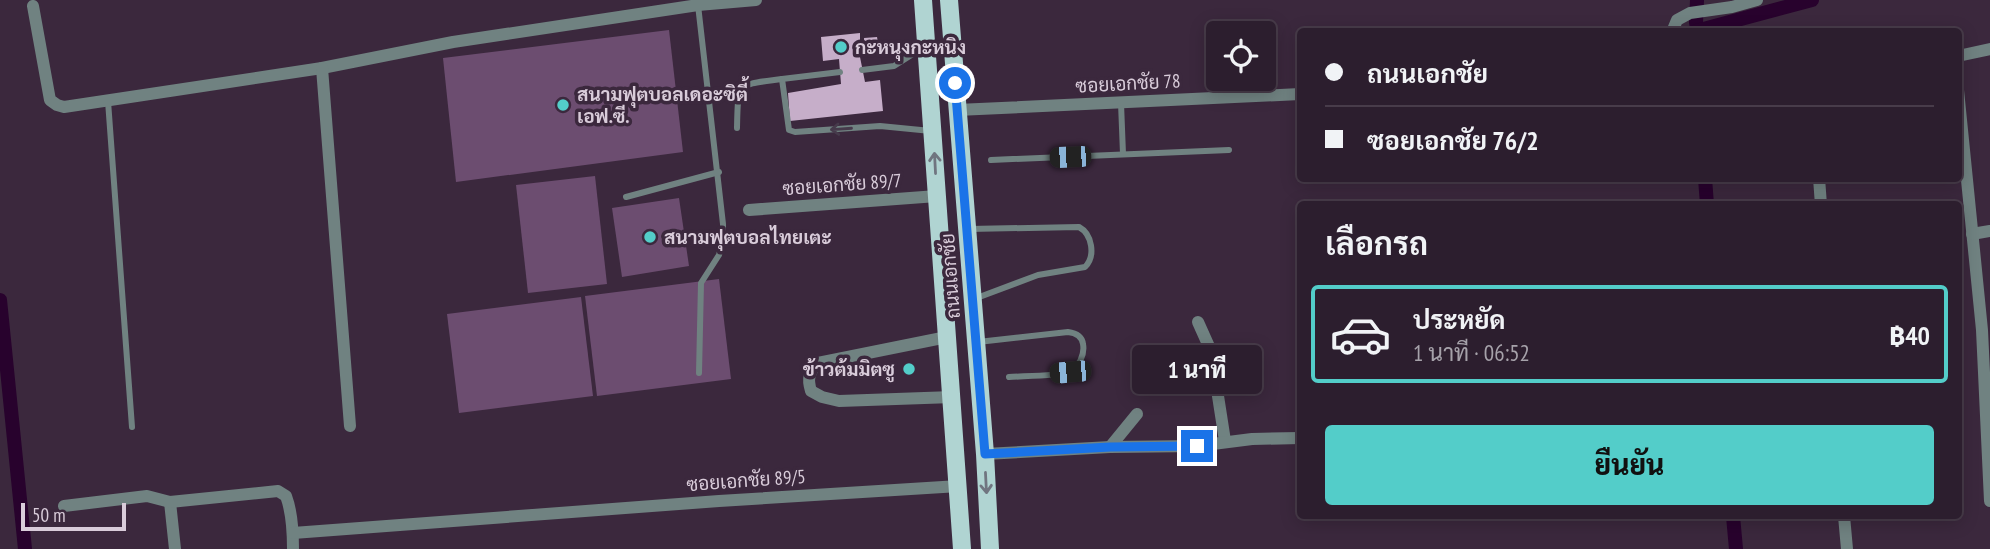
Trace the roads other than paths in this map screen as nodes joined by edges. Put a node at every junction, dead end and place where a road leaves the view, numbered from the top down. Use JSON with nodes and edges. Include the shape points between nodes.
{"nodes":[{"id":1,"x":756,"y":0,"type":"edge"},
{"id":2,"x":923,"y":0,"type":"edge"},
{"id":3,"x":949,"y":0,"type":"edge"},
{"id":4,"x":1757,"y":0,"type":"edge"},
{"id":5,"x":698,"y":3,"type":"edge"},
{"id":6,"x":33,"y":6,"type":"dead end"},
{"id":7,"x":1674,"y":28,"type":"edge"},
{"id":8,"x":927,"y":45,"type":"junction"},
{"id":9,"x":1990,"y":50,"type":"edge"},
{"id":10,"x":1962,"y":55,"type":"edge"},
{"id":11,"x":322,"y":68,"type":"junction"},
{"id":12,"x":862,"y":70,"type":"dead end"},
{"id":13,"x":840,"y":72,"type":"dead end"},
{"id":14,"x":782,"y":79,"type":"junction"},
{"id":15,"x":1297,"y":94,"type":"edge"},
{"id":16,"x":108,"y":101,"type":"junction"},
{"id":17,"x":1121,"y":103,"type":"junction"},
{"id":18,"x":957,"y":110,"type":"junction"},
{"id":19,"x":737,"y":128,"type":"dead end"},
{"id":20,"x":933,"y":131,"type":"junction"},
{"id":21,"x":1962,"y":131,"type":"edge"},
{"id":22,"x":1229,"y":150,"type":"dead end"},
{"id":23,"x":1123,"y":154,"type":"junction"},
{"id":24,"x":991,"y":160,"type":"dead end"},
{"id":25,"x":719,"y":172,"type":"junction"},
{"id":26,"x":1819,"y":182,"type":"edge"},
{"id":27,"x":937,"y":196,"type":"junction"},
{"id":28,"x":626,"y":197,"type":"dead end"},
{"id":29,"x":1821,"y":201,"type":"edge"},
{"id":30,"x":749,"y":210,"type":"dead end"},
{"id":31,"x":967,"y":229,"type":"junction"},
{"id":32,"x":1990,"y":231,"type":"edge"},
{"id":33,"x":1972,"y":234,"type":"junction"},
{"id":34,"x":973,"y":300,"type":"junction"},
{"id":35,"x":1198,"y":322,"type":"dead end"},
{"id":36,"x":947,"y":337,"type":"junction"},
{"id":37,"x":976,"y":342,"type":"junction"},
{"id":38,"x":1211,"y":351,"type":"junction"},
{"id":39,"x":1175,"y":355,"type":"dead end"},
{"id":40,"x":699,"y":373,"type":"dead end"},
{"id":41,"x":1009,"y":377,"type":"dead end"},
{"id":42,"x":953,"y":397,"type":"junction"},
{"id":43,"x":1137,"y":414,"type":"dead end"},
{"id":44,"x":350,"y":426,"type":"dead end"},
{"id":45,"x":132,"y":427,"type":"dead end"},
{"id":46,"x":1297,"y":438,"type":"edge"},
{"id":47,"x":1225,"y":441,"type":"junction"},
{"id":48,"x":1110,"y":447,"type":"junction"},
{"id":49,"x":985,"y":454,"type":"junction"},
{"id":50,"x":959,"y":486,"type":"junction"},
{"id":51,"x":1990,"y":501,"type":"edge"},
{"id":52,"x":170,"y":502,"type":"junction"},
{"id":53,"x":64,"y":506,"type":"dead end"},
{"id":54,"x":1844,"y":519,"type":"edge"},
{"id":55,"x":293,"y":533,"type":"junction"},
{"id":56,"x":176,"y":549,"type":"edge"},
{"id":57,"x":293,"y":549,"type":"edge"},
{"id":58,"x":962,"y":549,"type":"edge"},
{"id":59,"x":990,"y":549,"type":"edge"},
{"id":60,"x":1847,"y":549,"type":"edge"}],
"edges":[{"from":1,"to":5,"type":"street"},
{"from":2,"to":8,"type":"main road","name":"ถนนเอกชัย"},
{"from":3,"to":18,"type":"main road","name":"ถนนเอกชัย"},
{"from":4,"to":7,"type":"street","via":[[1690,13],[1677,20]]},
{"from":5,"to":11,"type":"street"},
{"from":5,"to":25,"type":"lane"},
{"from":6,"to":16,"type":"street","via":[[50,100],[64,107]]},
{"from":8,"to":12,"type":"lane","via":[[894,66]]},
{"from":8,"to":20,"type":"main road","name":"ถนนเอกชัย"},
{"from":9,"to":10,"type":"street"},
{"from":11,"to":16,"type":"street"},
{"from":11,"to":44,"type":"street"},
{"from":13,"to":14,"type":"lane"},
{"from":14,"to":19,"type":"lane","via":[[745,84],[740,89]]},
{"from":20,"to":14,"type":"lane","one_way":true,"via":[[880,126],[792,132]]},
{"from":15,"to":17,"type":"street","name":"ซอยเอกชัย 78"},
{"from":16,"to":45,"type":"lane"},
{"from":17,"to":18,"type":"street","name":"ซอยเอกชัย 78"},
{"from":17,"to":23,"type":"lane"},
{"from":18,"to":31,"type":"main road","name":"ถนนเอกชัย"},
{"from":27,"to":20,"type":"main road","name":"ถนนเอกชัย","one_way":true},
{"from":21,"to":33,"type":"street"},
{"from":22,"to":23,"type":"lane"},
{"from":23,"to":24,"type":"lane"},
{"from":25,"to":28,"type":"lane"},
{"from":25,"to":40,"type":"lane","via":[[723,241],[701,283]]},
{"from":26,"to":29,"type":"street"},
{"from":27,"to":30,"type":"street","name":"ซอยเอกชัย 89/7"},
{"from":27,"to":36,"type":"main road","name":"ถนนเอกชัย"},
{"from":31,"to":34,"type":"main road","name":"ถนนเอกชัย"},
{"from":31,"to":34,"type":"lane","via":[[1079,227],[1090,237],[1090,262],[1085,267],[1038,275]]},
{"from":32,"to":33,"type":"street"},
{"from":33,"to":51,"type":"street","via":[[1982,330]]},
{"from":34,"to":37,"type":"main road","name":"ถนนเอกชัย"},
{"from":35,"to":38,"type":"street"},
{"from":36,"to":42,"type":"main road","name":"ถนนเอกชัย"},
{"from":36,"to":42,"type":"street","via":[[818,363],[808,380],[811,391],[839,401]]},
{"from":37,"to":41,"type":"lane","via":[[1068,331],[1083,341],[1084,353],[1070,372]]},
{"from":37,"to":49,"type":"main road","name":"ถนนเอกชัย"},
{"from":38,"to":39,"type":"street"},
{"from":38,"to":47,"type":"street"},
{"from":42,"to":50,"type":"main road","name":"ถนนเอกชัย"},
{"from":43,"to":48,"type":"street"},
{"from":46,"to":47,"type":"street"},
{"from":47,"to":48,"type":"street","via":[[1197,446]]},
{"from":48,"to":49,"type":"street"},
{"from":49,"to":59,"type":"main road","name":"ถนนเอกชัย","one_way":true},
{"from":50,"to":55,"type":"street","name":"ซอยเอกชัย 89/5"},
{"from":50,"to":58,"type":"main road","name":"ถนนเอกชัย"},
{"from":52,"to":53,"type":"street","via":[[147,496]]},
{"from":52,"to":55,"type":"street","via":[[278,491],[286,496]]},
{"from":52,"to":56,"type":"street"},
{"from":54,"to":60,"type":"street"},
{"from":55,"to":57,"type":"street"}]}
